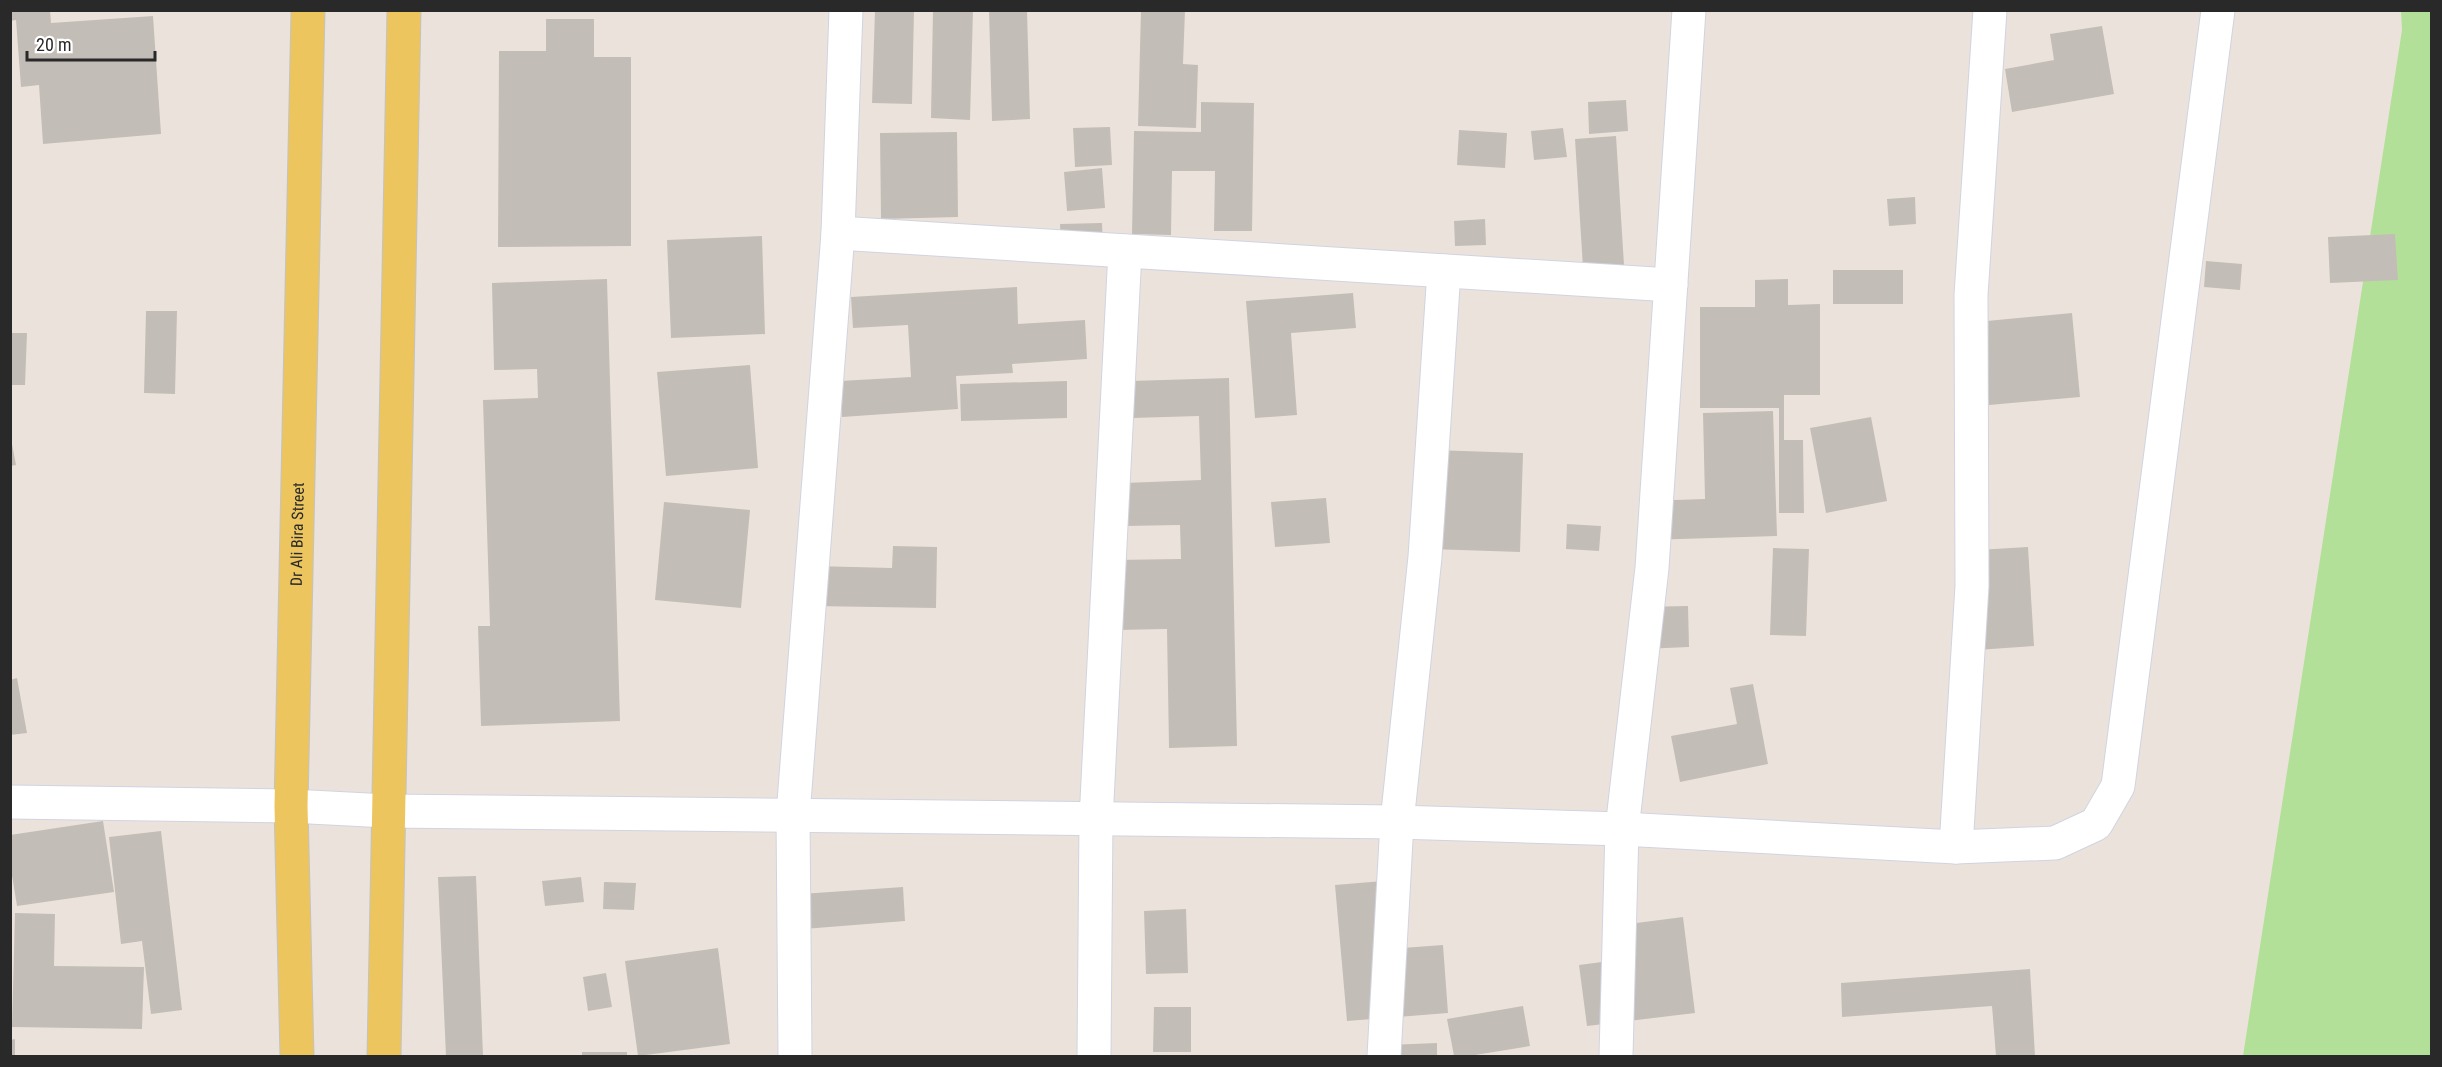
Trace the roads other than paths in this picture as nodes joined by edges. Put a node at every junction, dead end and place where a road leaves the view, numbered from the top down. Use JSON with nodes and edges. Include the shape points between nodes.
{"nodes":[{"id":1,"x":308,"y":10,"type":"edge"},
{"id":2,"x":404,"y":10,"type":"edge"},
{"id":3,"x":846,"y":10,"type":"edge"},
{"id":4,"x":1689,"y":10,"type":"edge"},
{"id":5,"x":1990,"y":10,"type":"edge"},
{"id":6,"x":2218,"y":10,"type":"edge"},
{"id":7,"x":838,"y":233,"type":"junction"},
{"id":8,"x":1125,"y":251,"type":"junction"},
{"id":9,"x":1444,"y":271,"type":"junction"},
{"id":10,"x":1671,"y":285,"type":"junction"},
{"id":11,"x":10,"y":802,"type":"edge"},
{"id":12,"x":291,"y":806,"type":"junction"},
{"id":13,"x":387,"y":811,"type":"junction"},
{"id":14,"x":793,"y":815,"type":"junction"},
{"id":15,"x":1095,"y":820,"type":"junction"},
{"id":16,"x":1397,"y":822,"type":"junction"},
{"id":17,"x":1622,"y":829,"type":"junction"},
{"id":18,"x":1956,"y":847,"type":"junction"},
{"id":19,"x":297,"y":1056,"type":"edge"},
{"id":20,"x":384,"y":1056,"type":"edge"},
{"id":21,"x":795,"y":1056,"type":"edge"},
{"id":22,"x":1094,"y":1056,"type":"edge"},
{"id":23,"x":1384,"y":1056,"type":"edge"},
{"id":24,"x":1616,"y":1056,"type":"edge"}],
"edges":[{"from":1,"to":12,"type":"main road","name":"Dr Ali Bira Street"},
{"from":2,"to":13,"type":"main road"},
{"from":3,"to":7,"type":"street"},
{"from":4,"to":10,"type":"street"},
{"from":5,"to":18,"type":"street","via":[[1971,295],[1972,586]]},
{"from":6,"to":18,"type":"street","via":[[2118,786],[2096,824],[2055,843]]},
{"from":7,"to":8,"type":"street"},
{"from":7,"to":14,"type":"street"},
{"from":8,"to":9,"type":"street"},
{"from":8,"to":15,"type":"street"},
{"from":9,"to":10,"type":"street"},
{"from":9,"to":16,"type":"street","via":[[1425,557]]},
{"from":10,"to":17,"type":"street","via":[[1652,568]]},
{"from":11,"to":12,"type":"street"},
{"from":12,"to":13,"type":"street"},
{"from":12,"to":19,"type":"main road","name":"Dr Ali Bira Street"},
{"from":13,"to":14,"type":"street"},
{"from":13,"to":20,"type":"main road"},
{"from":14,"to":15,"type":"street"},
{"from":14,"to":21,"type":"street"},
{"from":15,"to":16,"type":"street"},
{"from":15,"to":22,"type":"street"},
{"from":16,"to":17,"type":"street"},
{"from":16,"to":23,"type":"street"},
{"from":17,"to":18,"type":"street"},
{"from":17,"to":24,"type":"street"}]}
